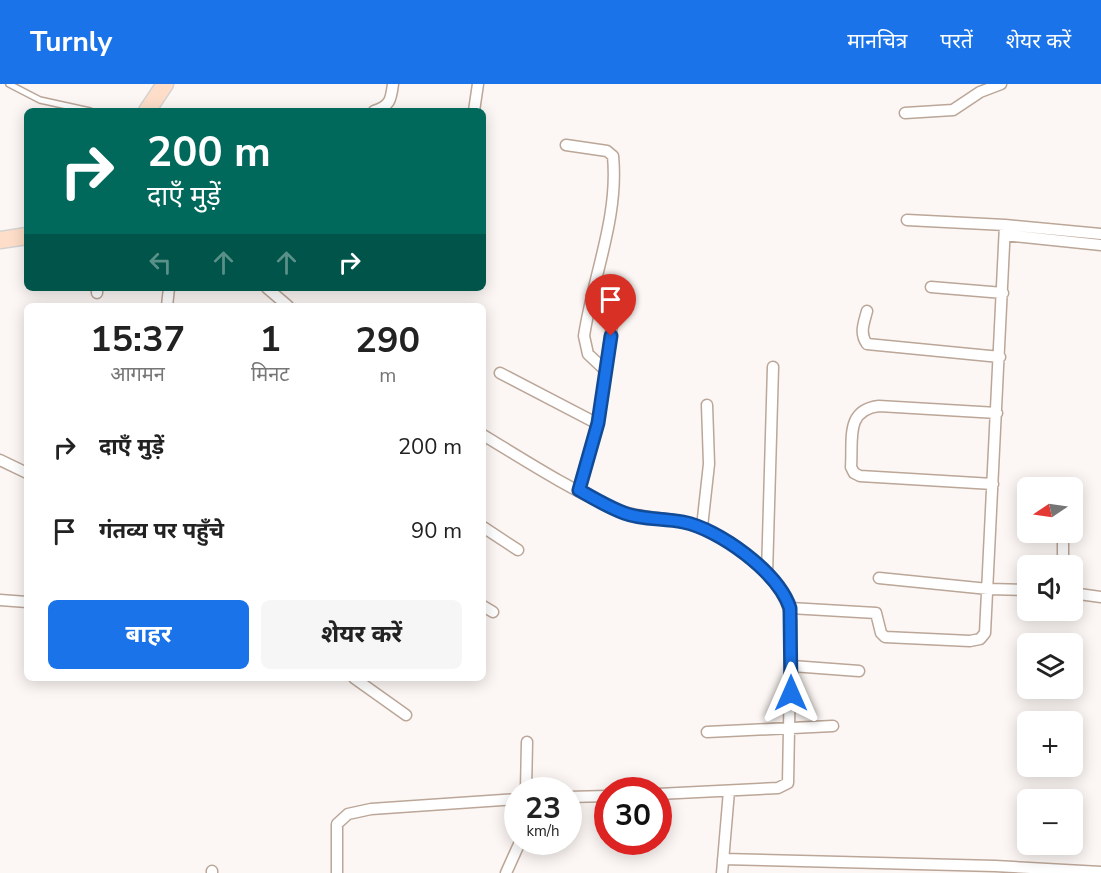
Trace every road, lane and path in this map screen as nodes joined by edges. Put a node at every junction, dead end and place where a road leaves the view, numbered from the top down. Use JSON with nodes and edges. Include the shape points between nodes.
{"nodes":[{"id":1,"x":9,"y":84,"type":"edge"},
{"id":2,"x":165,"y":84,"type":"edge"},
{"id":3,"x":393,"y":84,"type":"edge"},
{"id":4,"x":477,"y":84,"type":"edge"},
{"id":5,"x":1001,"y":84,"type":"edge"},
{"id":6,"x":387,"y":106,"type":"junction"},
{"id":7,"x":76,"y":108,"type":"edge"},
{"id":8,"x":149,"y":108,"type":"edge"},
{"id":9,"x":382,"y":108,"type":"edge"},
{"id":10,"x":391,"y":108,"type":"edge"},
{"id":11,"x":474,"y":108,"type":"edge"},
{"id":12,"x":905,"y":113,"type":"dead end"},
{"id":13,"x":566,"y":145,"type":"dead end"},
{"id":14,"x":907,"y":220,"type":"dead end"},
{"id":15,"x":1005,"y":230,"type":"junction"},
{"id":16,"x":1101,"y":234,"type":"edge"},
{"id":17,"x":24,"y":236,"type":"edge"},
{"id":18,"x":0,"y":240,"type":"edge"},
{"id":19,"x":1101,"y":245,"type":"edge"},
{"id":20,"x":931,"y":287,"type":"dead end"},
{"id":21,"x":270,"y":291,"type":"edge"},
{"id":22,"x":1003,"y":293,"type":"junction"},
{"id":23,"x":284,"y":303,"type":"edge"},
{"id":24,"x":867,"y":310,"type":"dead end"},
{"id":25,"x":613,"y":318,"type":"dead end"},
{"id":26,"x":1000,"y":357,"type":"junction"},
{"id":27,"x":773,"y":367,"type":"dead end"},
{"id":28,"x":606,"y":371,"type":"junction"},
{"id":29,"x":500,"y":373,"type":"dead end"},
{"id":30,"x":707,"y":405,"type":"dead end"},
{"id":31,"x":997,"y":413,"type":"junction"},
{"id":32,"x":598,"y":423,"type":"junction"},
{"id":33,"x":486,"y":437,"type":"edge"},
{"id":34,"x":0,"y":460,"type":"edge"},
{"id":35,"x":24,"y":472,"type":"edge"},
{"id":36,"x":993,"y":484,"type":"junction"},
{"id":37,"x":579,"y":490,"type":"junction"},
{"id":38,"x":702,"y":527,"type":"junction"},
{"id":39,"x":486,"y":529,"type":"edge"},
{"id":40,"x":518,"y":550,"type":"dead end"},
{"id":41,"x":766,"y":574,"type":"junction"},
{"id":42,"x":879,"y":578,"type":"dead end"},
{"id":43,"x":988,"y":589,"type":"junction"},
{"id":44,"x":1017,"y":590,"type":"edge"},
{"id":45,"x":1083,"y":595,"type":"edge"},
{"id":46,"x":1101,"y":597,"type":"edge"},
{"id":47,"x":0,"y":600,"type":"edge"},
{"id":48,"x":24,"y":602,"type":"edge"},
{"id":49,"x":790,"y":608,"type":"junction"},
{"id":50,"x":792,"y":666,"type":"junction"},
{"id":51,"x":859,"y":670,"type":"dead end"},
{"id":52,"x":358,"y":681,"type":"edge"},
{"id":53,"x":406,"y":714,"type":"dead end"},
{"id":54,"x":833,"y":726,"type":"dead end"},
{"id":55,"x":791,"y":728,"type":"junction"},
{"id":56,"x":707,"y":732,"type":"dead end"},
{"id":57,"x":527,"y":742,"type":"dead end"},
{"id":58,"x":526,"y":777,"type":"edge"},
{"id":59,"x":729,"y":791,"type":"junction"},
{"id":60,"x":672,"y":793,"type":"edge"},
{"id":61,"x":504,"y":800,"type":"edge"},
{"id":62,"x":514,"y":855,"type":"edge"},
{"id":63,"x":723,"y":859,"type":"junction"},
{"id":64,"x":1101,"y":872,"type":"edge"},
{"id":65,"x":337,"y":873,"type":"edge"},
{"id":66,"x":506,"y":873,"type":"edge"},
{"id":67,"x":722,"y":873,"type":"edge"}],
"edges":[{"from":1,"to":7,"type":"lane","via":[[40,100]]},
{"from":2,"to":8,"type":"main road"},
{"from":3,"to":6,"type":"street"},
{"from":4,"to":11,"type":"street"},
{"from":5,"to":12,"type":"street","via":[[953,110]]},
{"from":6,"to":9,"type":"street"},
{"from":6,"to":10,"type":"street"},
{"from":13,"to":28,"type":"street","via":[[607,151],[613,156],[611,213],[584,336],[588,354]]},
{"from":14,"to":15,"type":"street"},
{"from":15,"to":16,"type":"street"},
{"from":15,"to":19,"type":"street"},
{"from":15,"to":22,"type":"street"},
{"from":17,"to":18,"type":"main road"},
{"from":20,"to":22,"type":"street"},
{"from":21,"to":23,"type":"street"},
{"from":22,"to":26,"type":"street"},
{"from":24,"to":26,"type":"street","via":[[862,338],[867,344]]},
{"from":25,"to":28,"type":"street"},
{"from":26,"to":31,"type":"street"},
{"from":27,"to":41,"type":"street"},
{"from":28,"to":32,"type":"street"},
{"from":29,"to":32,"type":"street"},
{"from":30,"to":38,"type":"street","via":[[709,464]]},
{"from":31,"to":36,"type":"street"},
{"from":31,"to":36,"type":"street","via":[[879,406],[861,410],[854,417],[851,466],[860,476]]},
{"from":32,"to":37,"type":"street"},
{"from":33,"to":37,"type":"street"},
{"from":34,"to":35,"type":"street"},
{"from":36,"to":43,"type":"street"},
{"from":37,"to":38,"type":"street","via":[[625,514]]},
{"from":38,"to":41,"type":"street","via":[[723,537]]},
{"from":39,"to":40,"type":"street"},
{"from":41,"to":49,"type":"street"},
{"from":42,"to":43,"type":"street"},
{"from":43,"to":44,"type":"street"},
{"from":43,"to":49,"type":"street","via":[[985,633],[970,641],[885,637],[880,633],[876,613]]},
{"from":45,"to":46,"type":"street"},
{"from":47,"to":48,"type":"street"},
{"from":49,"to":50,"type":"street"},
{"from":50,"to":51,"type":"street"},
{"from":50,"to":55,"type":"street"},
{"from":52,"to":53,"type":"street"},
{"from":54,"to":55,"type":"street"},
{"from":55,"to":56,"type":"street"},
{"from":55,"to":59,"type":"street","via":[[788,783],[778,788]]},
{"from":57,"to":58,"type":"street"},
{"from":59,"to":60,"type":"street"},
{"from":59,"to":63,"type":"street"},
{"from":61,"to":65,"type":"street","via":[[348,814],[337,824]]},
{"from":62,"to":66,"type":"street"},
{"from":63,"to":64,"type":"street"},
{"from":63,"to":67,"type":"street"}]}
